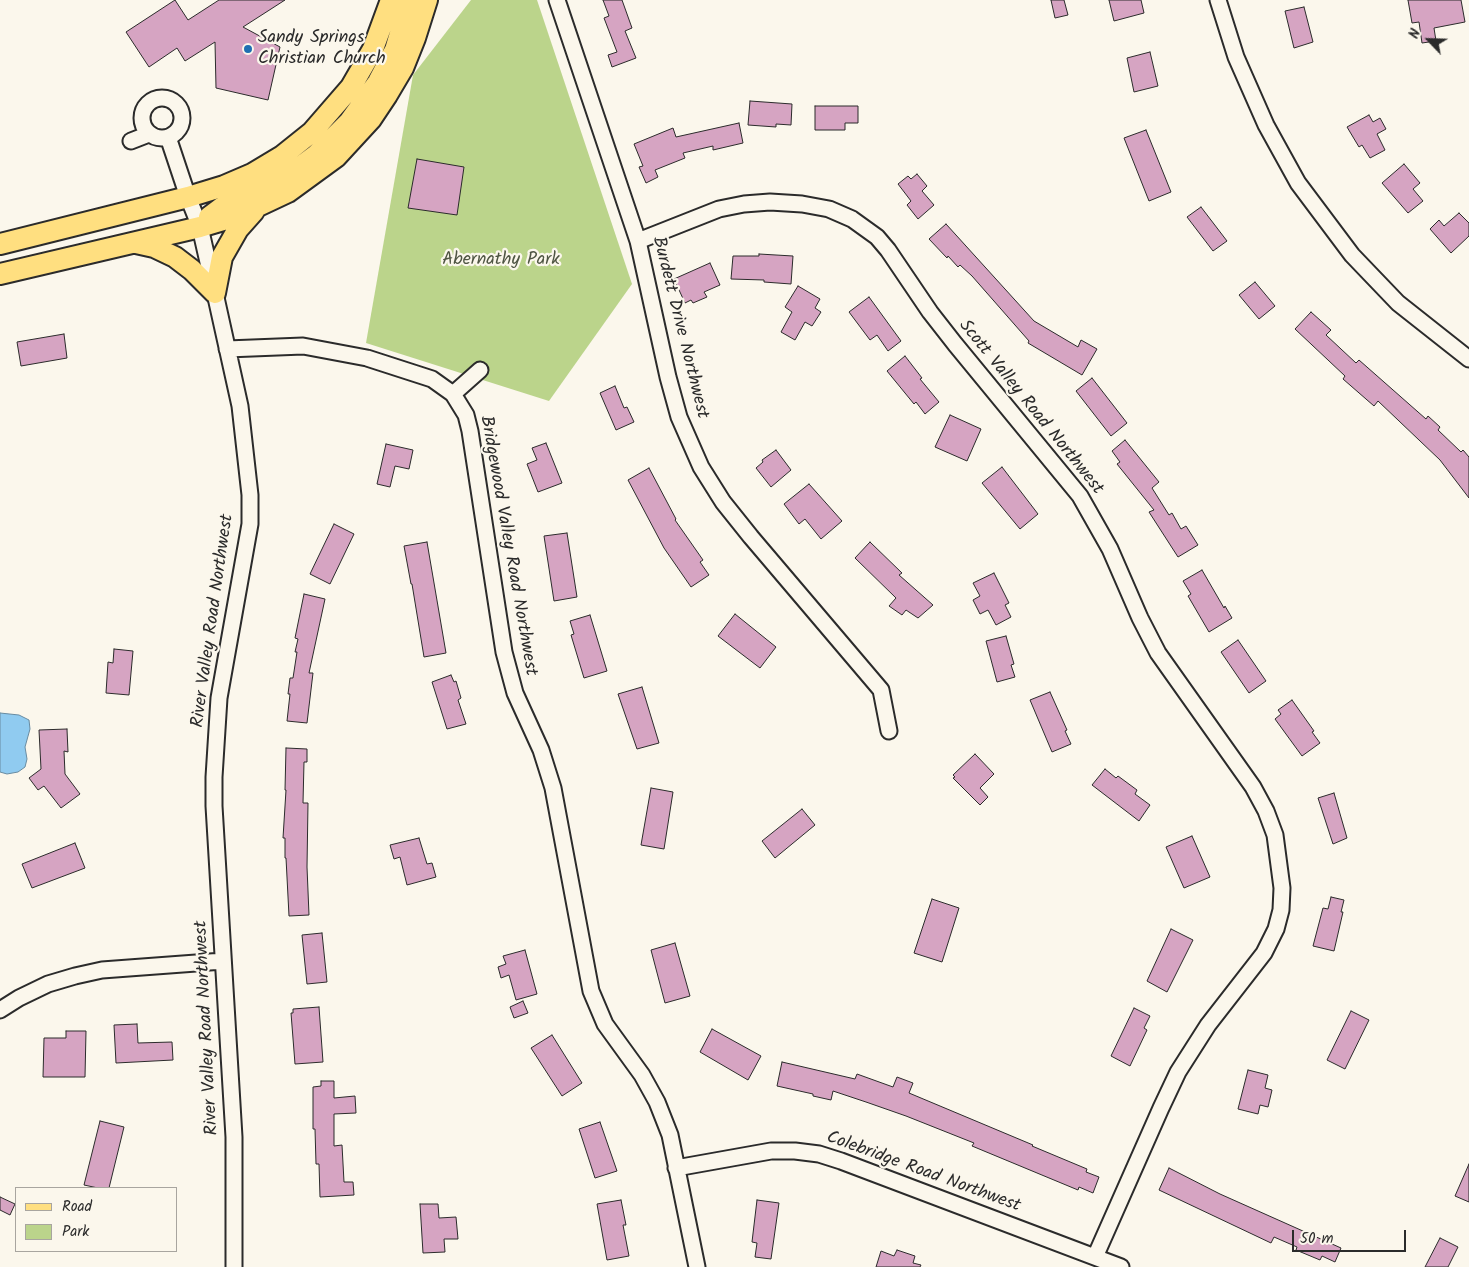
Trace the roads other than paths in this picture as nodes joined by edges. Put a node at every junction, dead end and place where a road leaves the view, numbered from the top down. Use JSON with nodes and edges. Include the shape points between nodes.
{"nodes":[{"id":1,"x":391,"y":0,"type":"edge"},
{"id":2,"x":407,"y":0,"type":"edge"},
{"id":3,"x":427,"y":0,"type":"edge"},
{"id":4,"x":557,"y":0,"type":"edge"},
{"id":5,"x":1218,"y":0,"type":"edge"},
{"id":6,"x":149,"y":134,"type":"junction"},
{"id":7,"x":168,"y":137,"type":"junction"},
{"id":8,"x":131,"y":141,"type":"dead end"},
{"id":9,"x":188,"y":197,"type":"junction"},
{"id":10,"x":257,"y":208,"type":"junction"},
{"id":11,"x":200,"y":227,"type":"junction"},
{"id":12,"x":638,"y":241,"type":"junction"},
{"id":13,"x":136,"y":243,"type":"junction"},
{"id":14,"x":0,"y":244,"type":"edge"},
{"id":15,"x":0,"y":274,"type":"edge"},
{"id":16,"x":216,"y":292,"type":"junction"},
{"id":17,"x":227,"y":349,"type":"junction"},
{"id":18,"x":1469,"y":360,"type":"edge"},
{"id":19,"x":480,"y":370,"type":"dead end"},
{"id":20,"x":453,"y":394,"type":"junction"},
{"id":21,"x":889,"y":731,"type":"dead end"},
{"id":22,"x":223,"y":961,"type":"junction"},
{"id":23,"x":0,"y":1010,"type":"edge"},
{"id":24,"x":676,"y":1168,"type":"junction"},
{"id":25,"x":1095,"y":1257,"type":"junction"},
{"id":26,"x":234,"y":1267,"type":"edge"},
{"id":27,"x":697,"y":1267,"type":"edge"},
{"id":28,"x":1121,"y":1267,"type":"edge"}],
"edges":[{"from":1,"to":9,"type":"main road","via":[[363,69],[352,87],[312,132],[252,174]]},
{"from":2,"to":11,"type":"main road","via":[[395,50],[378,82],[349,122],[292,173],[221,208]]},
{"from":3,"to":10,"type":"main road","via":[[402,68],[371,119],[336,157],[288,192]]},
{"from":4,"to":12,"type":"street","name":"Burdett Drive Northwest"},
{"from":5,"to":18,"type":"street","via":[[1243,74],[1266,125],[1298,182],[1352,255],[1398,303]]},
{"from":6,"to":7,"type":"street"},
{"from":6,"to":7,"type":"street","via":[[142,123],[143,110],[152,100],[165,98],[176,104],[182,116],[179,129]]},
{"from":6,"to":8,"type":"street"},
{"from":7,"to":9,"type":"street","name":"River Valley Road Northwest"},
{"from":9,"to":11,"type":"street","name":"River Valley Road Northwest"},
{"from":9,"to":14,"type":"main road"},
{"from":10,"to":11,"type":"main road"},
{"from":10,"to":16,"type":"main road","via":[[238,230],[222,257]]},
{"from":11,"to":13,"type":"main road"},
{"from":11,"to":16,"type":"street","name":"River Valley Road Northwest"},
{"from":12,"to":21,"type":"street","name":"Burdett Drive Northwest","via":[[677,409],[701,467],[751,537],[880,690]]},
{"from":12,"to":25,"type":"street","name":"Scott Valley Road Northwest","via":[[719,209],[770,202],[829,209],[852,219],[876,237],[955,344],[1080,496],[1110,549],[1158,653],[1253,787],[1266,811],[1275,835],[1282,888],[1276,929],[1264,953],[1208,1025],[1178,1072]]},
{"from":13,"to":15,"type":"main road"},
{"from":13,"to":16,"type":"main road","via":[[175,257]]},
{"from":16,"to":17,"type":"street","name":"River Valley Road Northwest"},
{"from":17,"to":20,"type":"street","name":"Bridgewood Valley Road Northwest","via":[[303,346],[367,358],[432,379]]},
{"from":17,"to":22,"type":"street","name":"River Valley Road Northwest","via":[[240,406],[250,524],[218,698],[214,806]]},
{"from":19,"to":20,"type":"street"},
{"from":20,"to":24,"type":"street","name":"Bridgewood Valley Road Northwest","via":[[466,415],[470,431],[504,652],[515,692],[541,750],[553,788],[591,991],[605,1024],[657,1102],[670,1135]]},
{"from":22,"to":23,"type":"street","via":[[102,970],[41,988]]},
{"from":22,"to":26,"type":"street","name":"River Valley Road Northwest","via":[[234,1137]]},
{"from":24,"to":25,"type":"street","name":"Colebridge Road Northwest","via":[[771,1151],[818,1154]]},
{"from":24,"to":27,"type":"street","name":"Bridgewood Valley Road Northwest"},
{"from":25,"to":28,"type":"street","name":"Colebridge Road Northwest"}]}
